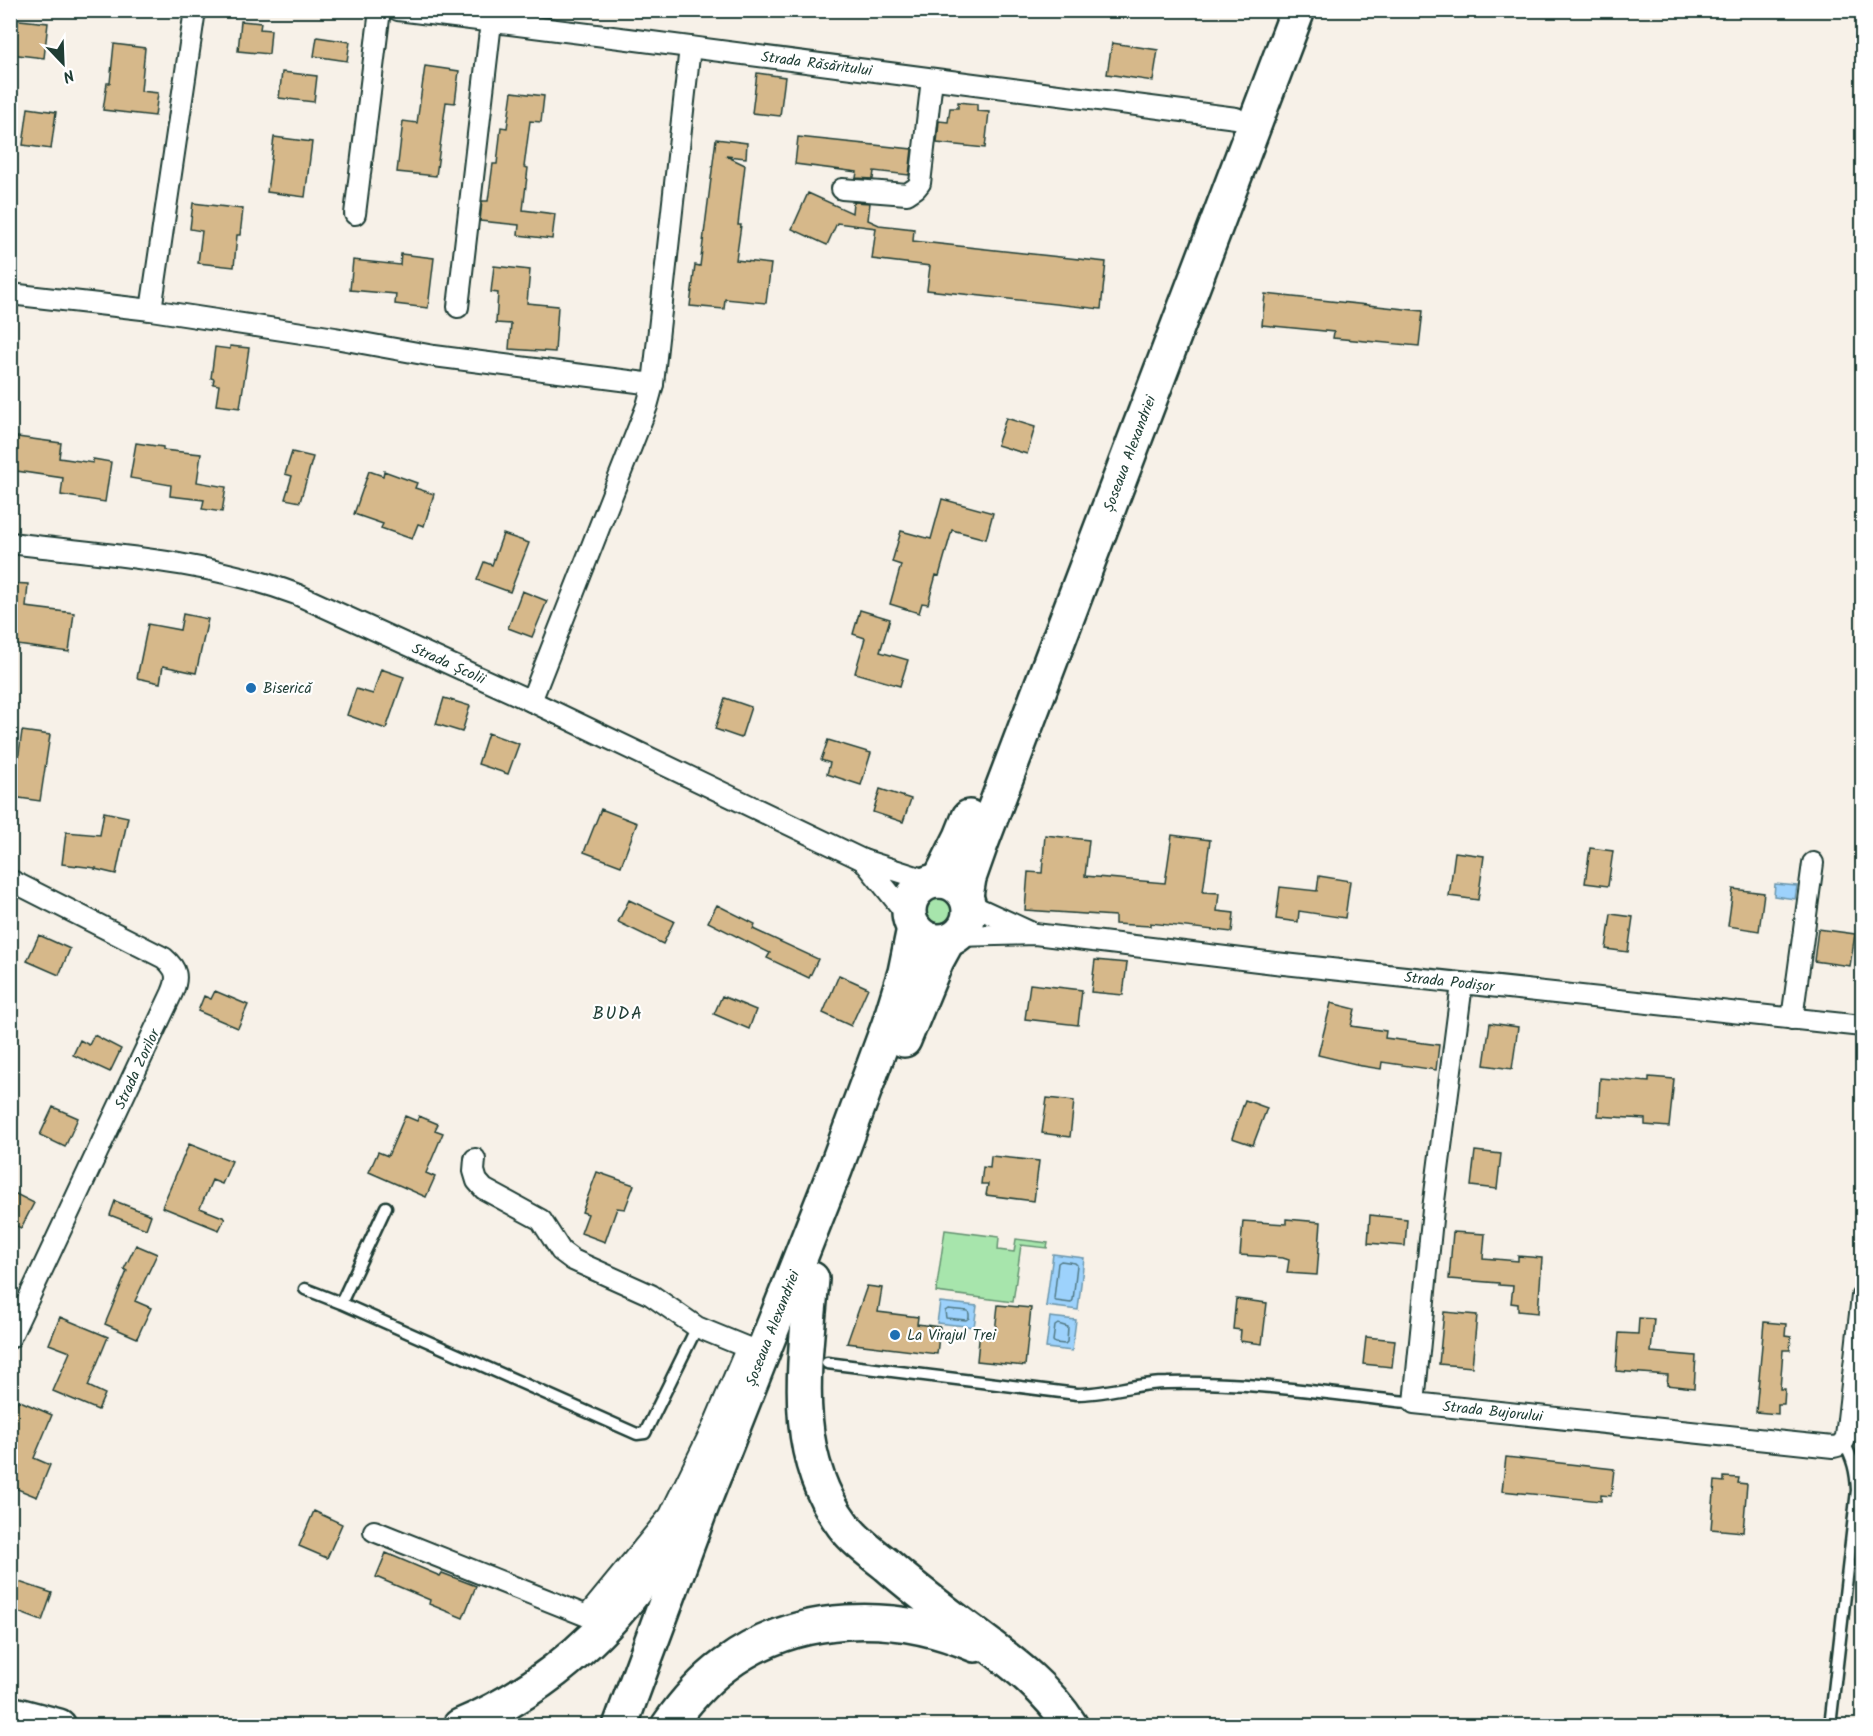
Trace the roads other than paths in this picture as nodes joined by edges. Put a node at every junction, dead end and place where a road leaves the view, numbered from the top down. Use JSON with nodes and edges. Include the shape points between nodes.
{"nodes":[{"id":1,"x":195,"y":10,"type":"edge"},
{"id":2,"x":380,"y":10,"type":"edge"},
{"id":3,"x":398,"y":10,"type":"edge"},
{"id":4,"x":1277,"y":10,"type":"edge"},
{"id":5,"x":1298,"y":10,"type":"edge"},
{"id":6,"x":491,"y":22,"type":"junction"},
{"id":7,"x":690,"y":47,"type":"junction"},
{"id":8,"x":932,"y":79,"type":"junction"},
{"id":9,"x":1236,"y":118,"type":"junction"},
{"id":10,"x":842,"y":189,"type":"dead end"},
{"id":11,"x":355,"y":214,"type":"dead end"},
{"id":12,"x":10,"y":294,"type":"edge"},
{"id":13,"x":458,"y":307,"type":"dead end"},
{"id":14,"x":151,"y":310,"type":"junction"},
{"id":15,"x":653,"y":384,"type":"junction"},
{"id":16,"x":10,"y":543,"type":"edge"},
{"id":17,"x":531,"y":701,"type":"junction"},
{"id":18,"x":863,"y":860,"type":"junction"},
{"id":19,"x":1813,"y":863,"type":"dead end"},
{"id":20,"x":10,"y":880,"type":"edge"},
{"id":21,"x":951,"y":890,"type":"junction"},
{"id":22,"x":911,"y":922,"type":"junction"},
{"id":23,"x":1035,"y":934,"type":"junction"},
{"id":24,"x":952,"y":938,"type":"junction"},
{"id":25,"x":1462,"y":984,"type":"junction"},
{"id":26,"x":1792,"y":1019,"type":"junction"},
{"id":27,"x":1863,"y":1026,"type":"edge"},
{"id":28,"x":475,"y":1160,"type":"dead end"},
{"id":29,"x":386,"y":1207,"type":"dead end"},
{"id":30,"x":812,"y":1279,"type":"junction"},
{"id":31,"x":305,"y":1289,"type":"dead end"},
{"id":32,"x":1863,"y":1296,"type":"edge"},
{"id":33,"x":341,"y":1303,"type":"junction"},
{"id":34,"x":697,"y":1327,"type":"junction"},
{"id":35,"x":10,"y":1338,"type":"edge"},
{"id":36,"x":755,"y":1350,"type":"junction"},
{"id":37,"x":827,"y":1362,"type":"dead end"},
{"id":38,"x":1414,"y":1403,"type":"junction"},
{"id":39,"x":1844,"y":1443,"type":"junction"},
{"id":40,"x":716,"y":1471,"type":"junction"},
{"id":41,"x":374,"y":1531,"type":"dead end"},
{"id":42,"x":1008,"y":1659,"type":"junction"},
{"id":43,"x":10,"y":1713,"type":"edge"},
{"id":44,"x":59,"y":1725,"type":"edge"},
{"id":45,"x":460,"y":1725,"type":"edge"},
{"id":46,"x":620,"y":1725,"type":"edge"},
{"id":47,"x":640,"y":1725,"type":"edge"},
{"id":48,"x":668,"y":1725,"type":"edge"},
{"id":49,"x":1071,"y":1725,"type":"edge"},
{"id":50,"x":1830,"y":1725,"type":"edge"}],
"edges":[{"from":1,"to":14,"type":"street"},
{"from":2,"to":11,"type":"street"},
{"from":3,"to":6,"type":"street","name":"Strada Răsăritului"},
{"from":4,"to":9,"type":"highway","name":"Șoseaua Alexandriei"},
{"from":5,"to":21,"type":"highway","name":"Șoseaua Alexandriei","via":[[969,878]]},
{"from":6,"to":7,"type":"street","name":"Strada Răsăritului"},
{"from":6,"to":13,"type":"street"},
{"from":7,"to":8,"type":"street","name":"Strada Răsăritului"},
{"from":7,"to":15,"type":"street"},
{"from":8,"to":9,"type":"street","name":"Strada Răsăritului"},
{"from":8,"to":10,"type":"street","via":[[920,183],[916,188],[907,194]]},
{"from":9,"to":21,"type":"highway","name":"Șoseaua Alexandriei","via":[[962,837]]},
{"from":12,"to":14,"type":"street"},
{"from":14,"to":15,"type":"street","via":[[434,356]]},
{"from":15,"to":17,"type":"street"},
{"from":16,"to":17,"type":"street","name":"Strada Școlii","via":[[202,567],[268,583]]},
{"from":17,"to":18,"type":"street","name":"Strada Școlii"},
{"from":18,"to":21,"type":"street","name":"Strada Școlii"},
{"from":18,"to":22,"type":"street","name":"Strada Școlii"},
{"from":19,"to":26,"type":"street"},
{"from":20,"to":35,"type":"street","name":"Strada Zorilor","via":[[164,958],[177,974],[172,993]]},
{"from":21,"to":22,"type":"highway","name":"Șoseaua Alexandriei","via":[[922,886],[909,905]]},
{"from":21,"to":23,"type":"street","name":"Strada Podișor"},
{"from":21,"to":24,"type":"highway","name":"Șoseaua Alexandriei","via":[[968,922]]},
{"from":22,"to":24,"type":"highway","via":[[922,937],[938,942]]},
{"from":22,"to":36,"type":"highway","name":"Șoseaua Alexandriei","via":[[905,972],[889,1024],[835,1170]]},
{"from":23,"to":24,"type":"street","name":"Strada Podișor"},
{"from":23,"to":25,"type":"street","name":"Strada Podișor"},
{"from":24,"to":30,"type":"highway","name":"Șoseaua Alexandriei","via":[[937,960],[907,1031]]},
{"from":25,"to":26,"type":"street","name":"Strada Podișor"},
{"from":25,"to":38,"type":"street","via":[[1433,1209]]},
{"from":26,"to":27,"type":"street","name":"Strada Podișor"},
{"from":28,"to":34,"type":"street","via":[[474,1171],[484,1190],[541,1220],[561,1251],[651,1295]]},
{"from":29,"to":33,"type":"lane"},
{"from":30,"to":42,"type":"highway","via":[[803,1398],[805,1426],[814,1465],[831,1506],[862,1545]]},
{"from":30,"to":47,"type":"highway","name":"Șoseaua Alexandriei"},
{"from":31,"to":33,"type":"lane"},
{"from":32,"to":39,"type":"street"},
{"from":33,"to":34,"type":"lane","via":[[641,1435]]},
{"from":34,"to":36,"type":"street"},
{"from":36,"to":40,"type":"highway","name":"Șoseaua Alexandriei"},
{"from":36,"to":41,"type":"street","via":[[670,1515],[587,1616]]},
{"from":37,"to":38,"type":"lane","via":[[1077,1394],[1112,1392],[1142,1384],[1227,1383]]},
{"from":38,"to":39,"type":"street","name":"Strada Bujorului","via":[[1833,1447]]},
{"from":39,"to":50,"type":"lane","via":[[1857,1473],[1857,1490]]},
{"from":40,"to":45,"type":"highway","via":[[639,1584],[598,1632],[557,1669],[512,1699]]},
{"from":40,"to":46,"type":"highway","name":"Șoseaua Alexandriei"},
{"from":42,"to":48,"type":"highway","via":[[969,1642],[903,1624],[828,1623],[781,1636],[725,1665],[695,1692]]},
{"from":42,"to":49,"type":"highway","via":[[1031,1678]]},
{"from":43,"to":44,"type":"highway"}]}
